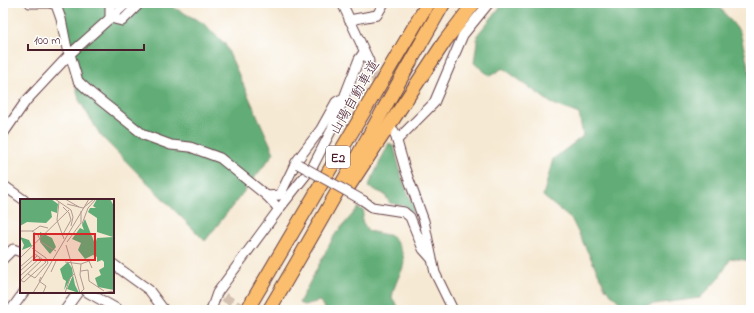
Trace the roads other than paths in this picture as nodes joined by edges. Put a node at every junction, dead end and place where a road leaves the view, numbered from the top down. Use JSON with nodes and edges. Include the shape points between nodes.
{"nodes":[{"id":1,"x":30,"y":3,"type":"edge"},
{"id":2,"x":49,"y":3,"type":"edge"},
{"id":3,"x":113,"y":3,"type":"edge"},
{"id":4,"x":127,"y":3,"type":"edge"},
{"id":5,"x":140,"y":3,"type":"edge"},
{"id":6,"x":342,"y":3,"type":"edge"},
{"id":7,"x":384,"y":3,"type":"edge"},
{"id":8,"x":417,"y":3,"type":"edge"},
{"id":9,"x":428,"y":3,"type":"edge"},
{"id":10,"x":444,"y":3,"type":"edge"},
{"id":11,"x":474,"y":3,"type":"edge"},
{"id":12,"x":489,"y":3,"type":"edge"},
{"id":13,"x":110,"y":18,"type":"junction"},
{"id":14,"x":349,"y":20,"type":"junction"},
{"id":15,"x":364,"y":52,"type":"junction"},
{"id":16,"x":70,"y":54,"type":"junction"},
{"id":17,"x":369,"y":61,"type":"tunnel mouth"},
{"id":18,"x":342,"y":99,"type":"junction"},
{"id":19,"x":3,"y":134,"type":"edge"},
{"id":20,"x":297,"y":163,"type":"junction"},
{"id":21,"x":3,"y":185,"type":"edge"},
{"id":22,"x":267,"y":196,"type":"junction"},
{"id":23,"x":23,"y":199,"type":"edge"},
{"id":24,"x":279,"y":208,"type":"junction"},
{"id":25,"x":317,"y":229,"type":"junction"},
{"id":26,"x":20,"y":252,"type":"edge"},
{"id":27,"x":3,"y":259,"type":"edge"},
{"id":28,"x":431,"y":260,"type":"junction"},
{"id":29,"x":114,"y":265,"type":"edge"},
{"id":30,"x":23,"y":293,"type":"edge"},
{"id":31,"x":77,"y":293,"type":"edge"},
{"id":32,"x":89,"y":293,"type":"edge"},
{"id":33,"x":11,"y":310,"type":"edge"},
{"id":34,"x":65,"y":310,"type":"edge"},
{"id":35,"x":119,"y":310,"type":"edge"},
{"id":36,"x":164,"y":310,"type":"edge"},
{"id":37,"x":211,"y":310,"type":"edge"},
{"id":38,"x":246,"y":310,"type":"edge"},
{"id":39,"x":269,"y":310,"type":"edge"},
{"id":40,"x":453,"y":310,"type":"edge"}],
"edges":[{"from":1,"to":2,"type":"street"},
{"from":2,"to":16,"type":"street","via":[[56,5]]},
{"from":3,"to":13,"type":"street","via":[[110,6]]},
{"from":4,"to":13,"type":"street"},
{"from":5,"to":13,"type":"street","via":[[122,21]]},
{"from":6,"to":14,"type":"street"},
{"from":7,"to":14,"type":"street","via":[[377,15]]},
{"from":8,"to":38,"type":"highway"},
{"from":9,"to":38,"type":"highway","name":"山陽自動車道","number":"E2"},
{"from":10,"to":25,"type":"highway","number":"E2"},
{"from":11,"to":25,"type":"highway","via":[[444,41]]},
{"from":12,"to":28,"type":"street","via":[[463,34],[434,102],[396,136],[424,221]]},
{"from":13,"to":16,"type":"street"},
{"from":14,"to":15,"type":"street"},
{"from":15,"to":17,"type":"street"},
{"from":15,"to":18,"type":"street"},
{"from":16,"to":19,"type":"street","via":[[26,101]]},
{"from":16,"to":22,"type":"street","via":[[78,81],[144,135],[220,158]]},
{"from":18,"to":20,"type":"street","via":[[336,102]]},
{"from":18,"to":24,"type":"street","via":[[332,131],[313,166]]},
{"from":20,"to":22,"type":"street","via":[[280,195]]},
{"from":20,"to":28,"type":"street","bridge":true,"via":[[372,207],[404,212],[410,218],[423,249]]},
{"from":21,"to":23,"type":"street"},
{"from":22,"to":24,"type":"street"},
{"from":24,"to":37,"type":"street"},
{"from":25,"to":39,"type":"highway","number":"E2"},
{"from":26,"to":27,"type":"street","via":[[13,250]]},
{"from":28,"to":40,"type":"street"},
{"from":29,"to":36,"type":"street","via":[[149,290]]},
{"from":30,"to":33,"type":"street"},
{"from":31,"to":34,"type":"street"},
{"from":32,"to":35,"type":"street"}]}
